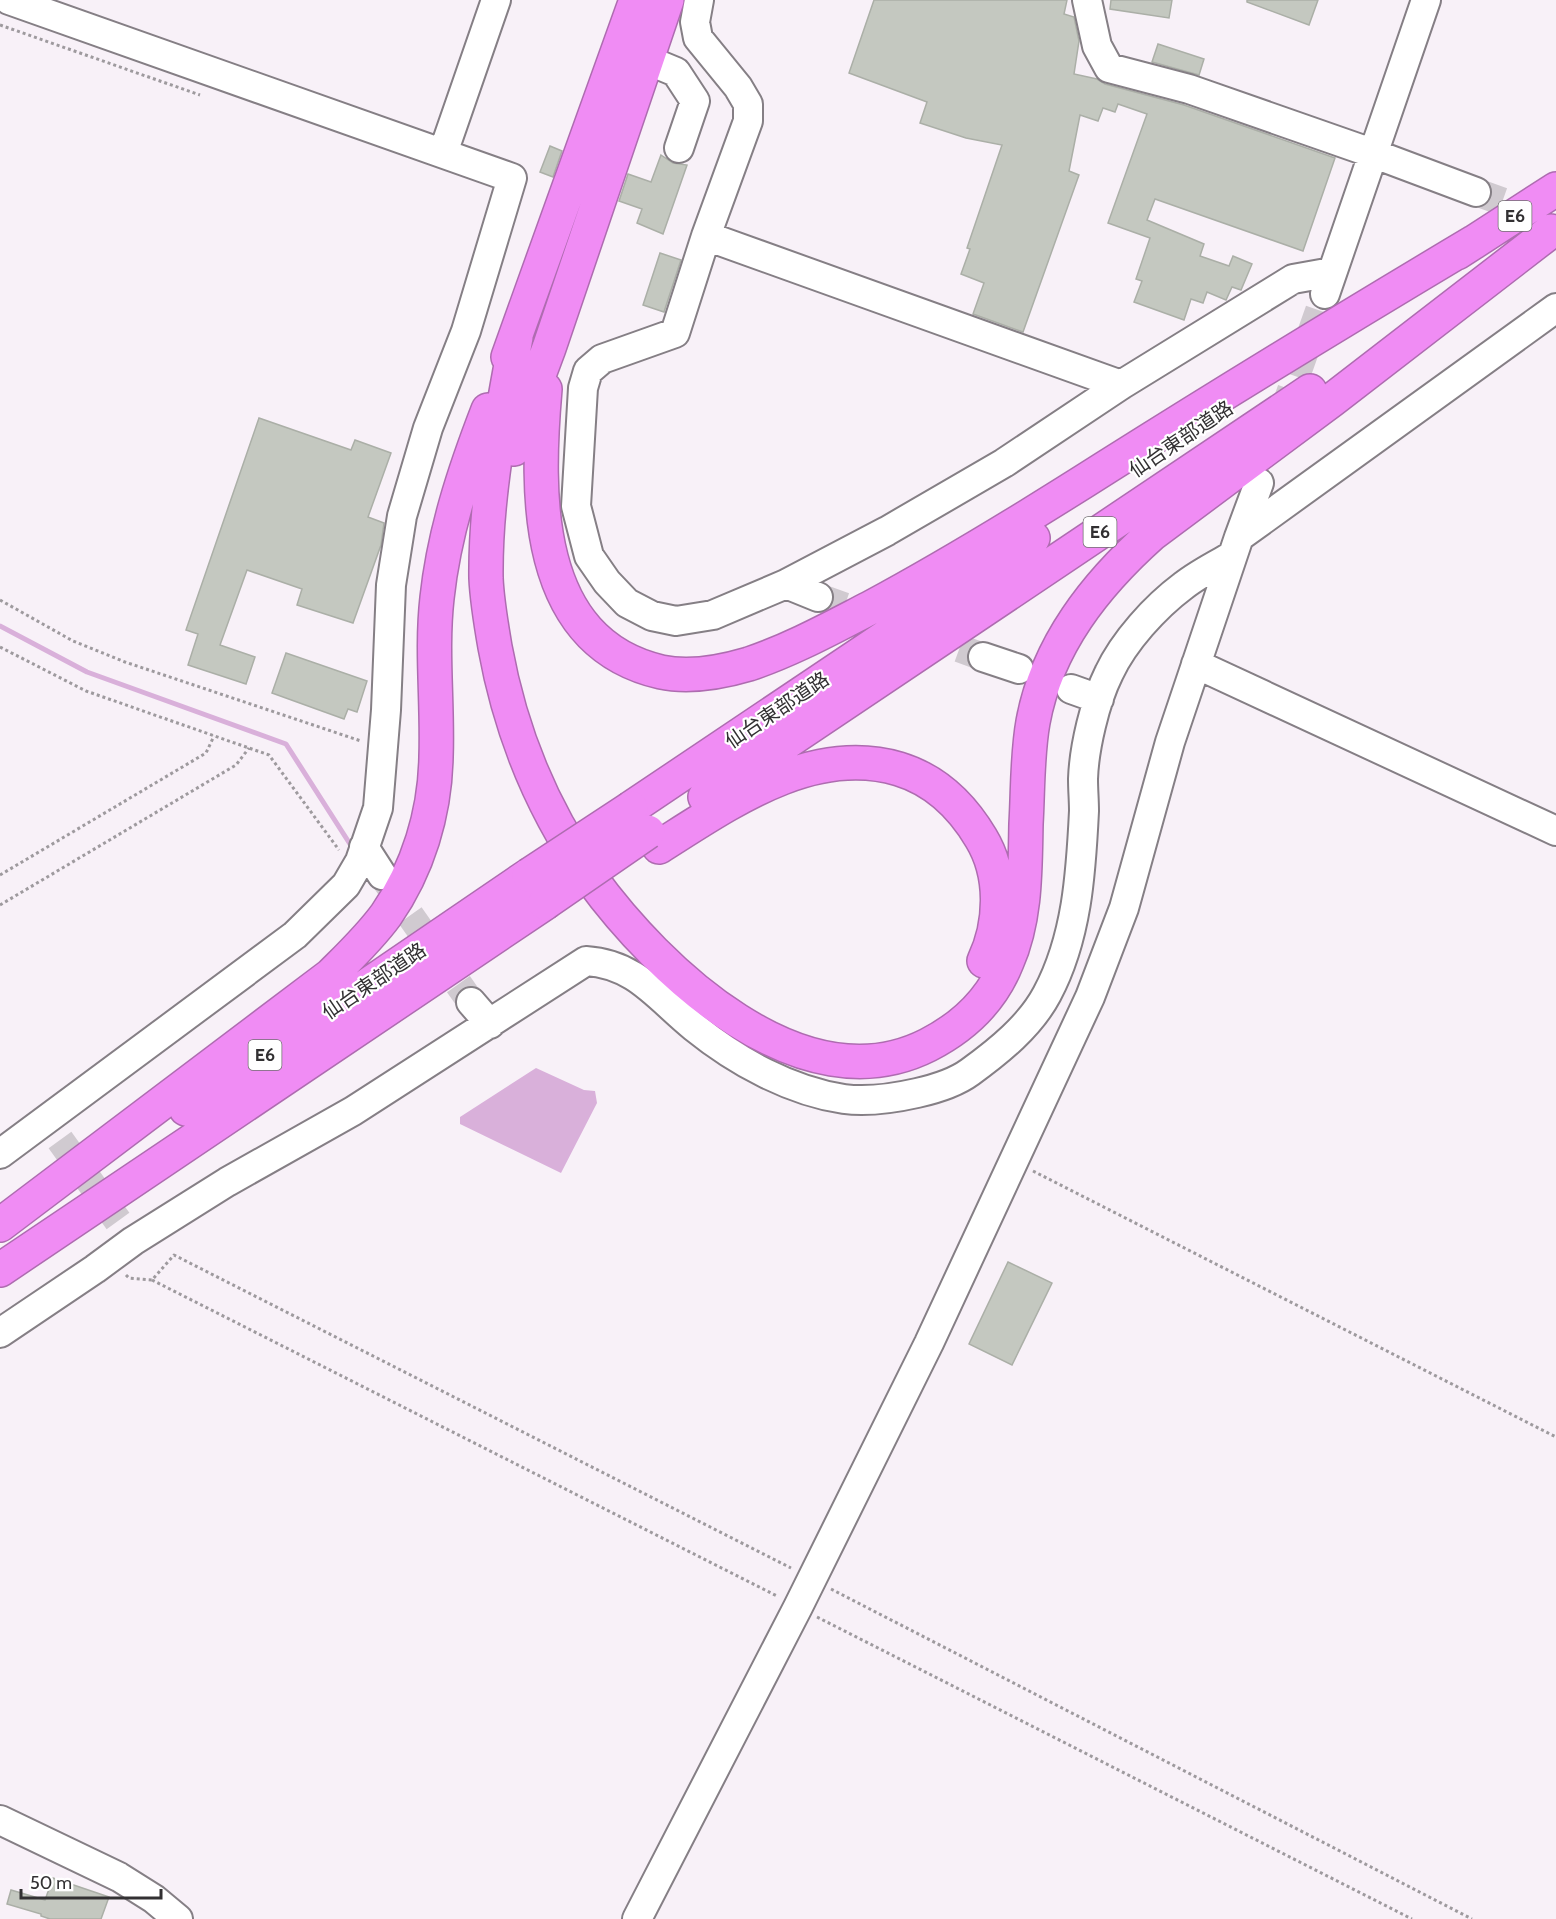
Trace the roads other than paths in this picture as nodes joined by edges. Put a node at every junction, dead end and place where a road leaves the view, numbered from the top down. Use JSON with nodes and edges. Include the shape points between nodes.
{"nodes":[{"id":1,"x":9,"y":0,"type":"edge"},
{"id":2,"x":496,"y":0,"type":"edge"},
{"id":3,"x":636,"y":0,"type":"edge"},
{"id":4,"x":667,"y":0,"type":"edge"},
{"id":5,"x":699,"y":0,"type":"edge"},
{"id":6,"x":1087,"y":0,"type":"edge"},
{"id":7,"x":1426,"y":0,"type":"edge"},
{"id":8,"x":647,"y":60,"type":"junction"},
{"id":9,"x":678,"y":148,"type":"dead end"},
{"id":10,"x":443,"y":153,"type":"junction"},
{"id":11,"x":1372,"y":153,"type":"junction"},
{"id":12,"x":1556,"y":189,"type":"edge"},
{"id":13,"x":1476,"y":192,"type":"tunnel mouth"},
{"id":14,"x":1554,"y":229,"type":"edge"},
{"id":15,"x":706,"y":236,"type":"junction"},
{"id":16,"x":1474,"y":242,"type":"junction"},
{"id":17,"x":1556,"y":308,"type":"edge"},
{"id":18,"x":516,"y":337,"type":"junction"},
{"id":19,"x":549,"y":348,"type":"junction"},
{"id":20,"x":1121,"y":385,"type":"junction"},
{"id":21,"x":1259,"y":483,"type":"dead end"},
{"id":22,"x":1236,"y":546,"type":"junction"},
{"id":23,"x":786,"y":584,"type":"junction"},
{"id":24,"x":818,"y":597,"type":"tunnel mouth"},
{"id":25,"x":983,"y":657,"type":"tunnel mouth"},
{"id":26,"x":1196,"y":664,"type":"junction"},
{"id":27,"x":1019,"y":669,"type":"dead end"},
{"id":28,"x":1071,"y":689,"type":"dead end"},
{"id":29,"x":1099,"y":699,"type":"junction"},
{"id":30,"x":646,"y":829,"type":"junction"},
{"id":31,"x":1556,"y":831,"type":"edge"},
{"id":32,"x":359,"y":859,"type":"junction"},
{"id":33,"x":382,"y":875,"type":"tunnel mouth"},
{"id":34,"x":471,"y":1002,"type":"tunnel mouth"},
{"id":35,"x":490,"y":1024,"type":"junction"},
{"id":36,"x":0,"y":1154,"type":"edge"},
{"id":37,"x":0,"y":1225,"type":"edge"},
{"id":38,"x":0,"y":1233,"type":"edge"},
{"id":39,"x":0,"y":1270,"type":"edge"},
{"id":40,"x":0,"y":1333,"type":"edge"},
{"id":41,"x":0,"y":1820,"type":"edge"},
{"id":42,"x":178,"y":1919,"type":"edge"},
{"id":43,"x":637,"y":1919,"type":"edge"}],
"edges":[{"from":1,"to":10,"type":"street"},
{"from":2,"to":10,"type":"street"},
{"from":3,"to":18,"type":"highway"},
{"from":4,"to":8,"type":"highway"},
{"from":5,"to":15,"type":"street","via":[[695,22],[698,38],[748,104],[748,120]]},
{"from":6,"to":11,"type":"street","via":[[1097,46],[1109,68],[1189,89]]},
{"from":7,"to":11,"type":"street"},
{"from":8,"to":9,"type":"street","via":[[676,72],[695,101]]},
{"from":8,"to":19,"type":"highway"},
{"from":10,"to":32,"type":"street","via":[[512,178],[466,331],[428,428],[402,516],[391,585],[378,808]]},
{"from":11,"to":13,"type":"street"},
{"from":11,"to":20,"type":"street","via":[[1329,283],[1293,279]]},
{"from":12,"to":16,"type":"highway","name":"仙台東部道路","number":"E6"},
{"from":14,"to":18,"type":"highway","via":[[1152,534],[1092,595],[1069,629],[1041,691],[1028,774],[1025,879],[1019,922],[1007,964],[995,987],[961,1026],[917,1050],[866,1061],[814,1055],[789,1047],[753,1030],[708,1000],[667,966],[607,900],[560,831],[539,790],[508,704],[486,581],[488,516]]},
{"from":14,"to":30,"type":"highway","name":"仙台東部道路","number":"E6","via":[[714,791]]},
{"from":15,"to":20,"type":"street"},
{"from":15,"to":23,"type":"street","via":[[675,333],[602,358],[588,371],[583,388],[576,506],[589,556],[627,603],[652,616],[676,621],[713,615]]},
{"from":16,"to":19,"type":"highway","via":[[912,585],[793,646],[720,671],[663,672],[637,664],[592,635],[560,589],[551,561],[541,499]]},
{"from":16,"to":30,"type":"highway","name":"仙台東部道路","number":"E6"},
{"from":17,"to":22,"type":"street"},
{"from":18,"to":37,"type":"highway","via":[[457,496],[446,541],[437,599],[433,799],[403,888],[378,925],[331,975]]},
{"from":19,"to":30,"type":"highway","via":[[520,426],[506,508],[511,629],[529,708],[558,785],[596,852],[665,937],[723,987],[780,1021],[834,1040],[890,1037],[916,1029],[939,1016],[974,980],[986,958],[997,916],[994,870],[987,847],[957,804],[913,774],[860,762],[812,768],[726,805]]},
{"from":20,"to":23,"type":"street","via":[[1004,463]]},
{"from":21,"to":22,"type":"street"},
{"from":22,"to":26,"type":"street"},
{"from":22,"to":29,"type":"street","via":[[1159,606],[1109,672]]},
{"from":23,"to":24,"type":"street"},
{"from":25,"to":27,"type":"street"},
{"from":26,"to":31,"type":"street"},
{"from":26,"to":43,"type":"street","via":[[1124,908],[1090,997],[929,1343]]},
{"from":28,"to":29,"type":"street"},
{"from":29,"to":35,"type":"street","via":[[1083,777],[1082,851],[1072,930],[1047,995],[1022,1029],[967,1074],[936,1089],[905,1095],[846,1099],[818,1093],[759,1070],[728,1051],[696,1029],[641,980],[605,962],[586,961]]},
{"from":30,"to":38,"type":"highway","name":"仙台東部道路","number":"E6","bridge":true,"via":[[530,875]]},
{"from":30,"to":39,"type":"highway","name":"仙台東部道路","number":"E6","bridge":true,"via":[[551,910]]},
{"from":32,"to":33,"type":"street"},
{"from":32,"to":36,"type":"street","via":[[346,885],[296,935],[53,1131]]},
{"from":34,"to":35,"type":"street"},
{"from":35,"to":40,"type":"street","via":[[353,1111],[226,1182],[125,1231],[109,1259]]},
{"from":41,"to":42,"type":"street","via":[[119,1877]]}]}
